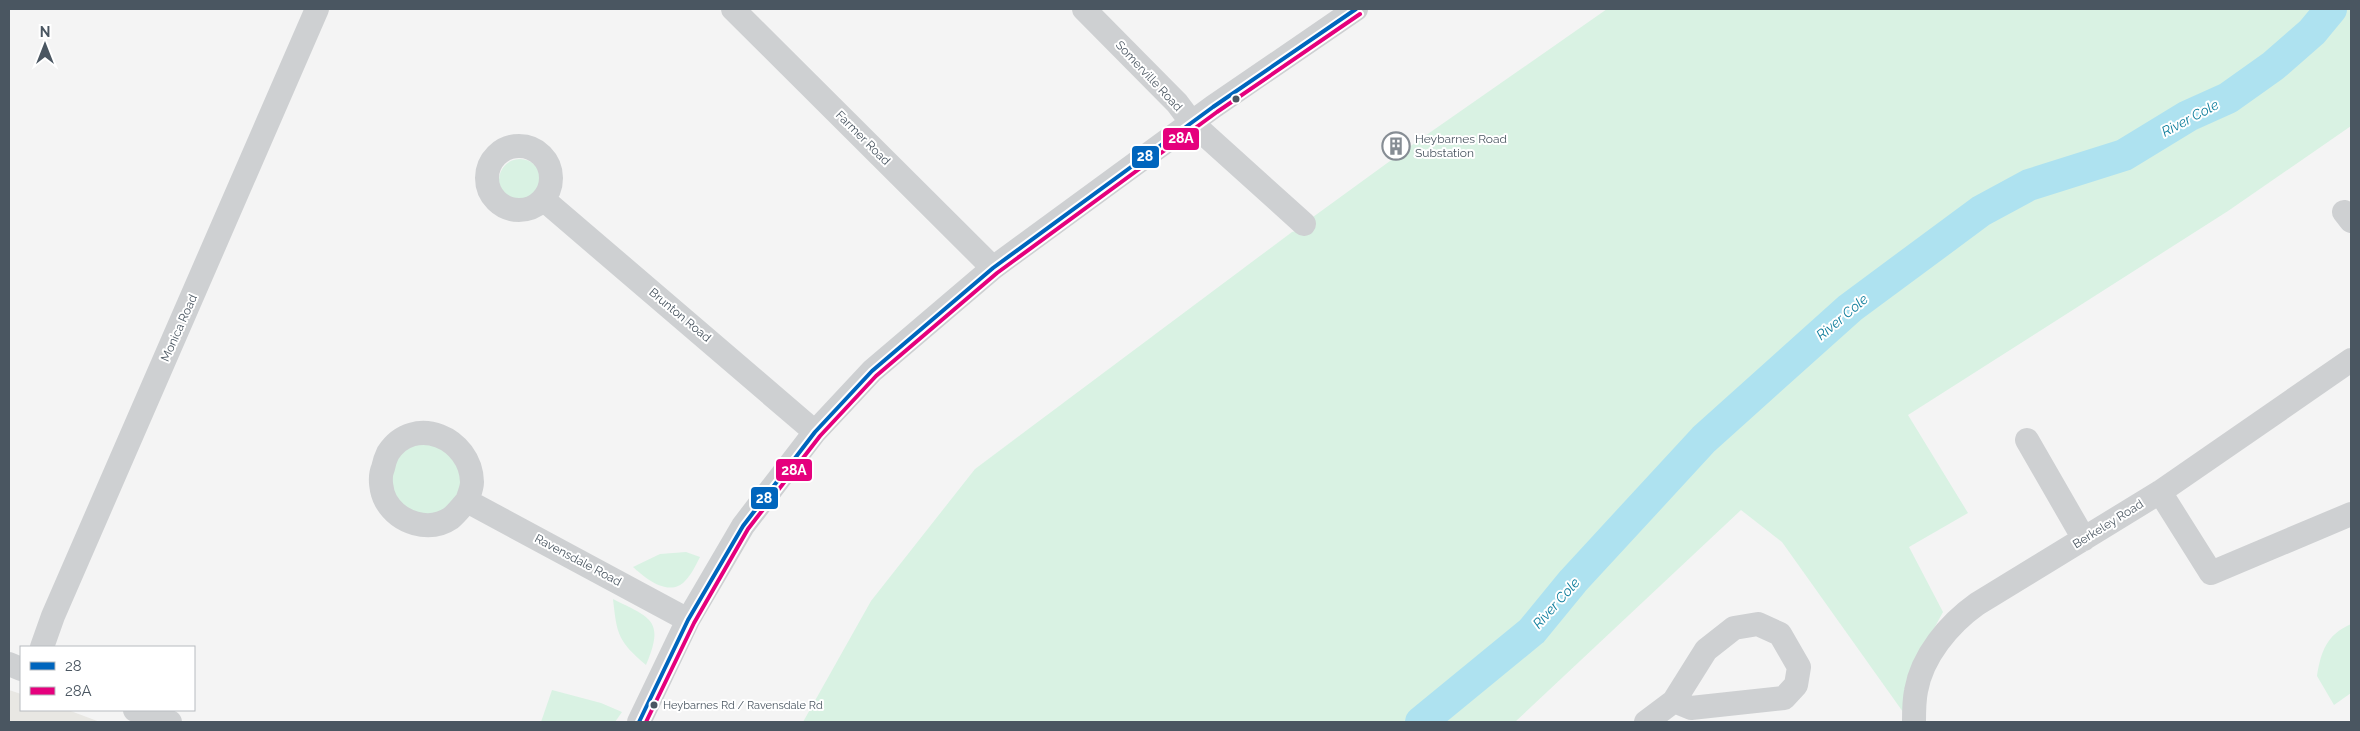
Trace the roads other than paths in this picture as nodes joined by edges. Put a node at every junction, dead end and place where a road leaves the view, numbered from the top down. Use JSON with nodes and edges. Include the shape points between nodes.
{"nodes":[{"id":1,"x":316,"y":9,"type":"edge"},
{"id":2,"x":733,"y":9,"type":"edge"},
{"id":3,"x":1084,"y":9,"type":"edge"},
{"id":4,"x":1356,"y":9,"type":"edge"},
{"id":5,"x":1192,"y":123,"type":"junction"},
{"id":6,"x":543,"y":200,"type":"dead end"},
{"id":7,"x":1304,"y":224,"type":"dead end"},
{"id":8,"x":993,"y":268,"type":"junction"},
{"id":9,"x":2351,"y":360,"type":"edge"},
{"id":10,"x":815,"y":432,"type":"junction"},
{"id":11,"x":2027,"y":440,"type":"dead end"},
{"id":12,"x":2160,"y":492,"type":"junction"},
{"id":13,"x":467,"y":501,"type":"dead end"},
{"id":14,"x":2351,"y":514,"type":"edge"},
{"id":15,"x":2084,"y":539,"type":"junction"},
{"id":16,"x":688,"y":620,"type":"junction"},
{"id":17,"x":42,"y":646,"type":"edge"},
{"id":18,"x":1674,"y":701,"type":"junction"},
{"id":19,"x":138,"y":711,"type":"edge"},
{"id":20,"x":170,"y":722,"type":"edge"},
{"id":21,"x":639,"y":722,"type":"edge"},
{"id":22,"x":1646,"y":722,"type":"edge"},
{"id":23,"x":1914,"y":722,"type":"edge"}],
"edges":[{"from":1,"to":17,"type":"street","name":"Monica Road"},
{"from":2,"to":8,"type":"street","name":"Farmer Road"},
{"from":3,"to":5,"type":"street","name":"Somerville Road","via":[[1177,103]]},
{"from":4,"to":5,"type":"street"},
{"from":5,"to":7,"type":"street","name":"Somerville Road"},
{"from":5,"to":8,"type":"street"},
{"from":6,"to":10,"type":"street","name":"Brunton Road"},
{"from":8,"to":10,"type":"street","via":[[872,371]]},
{"from":9,"to":12,"type":"street","name":"Berkeley Road"},
{"from":10,"to":16,"type":"street","via":[[743,526]]},
{"from":11,"to":15,"type":"street"},
{"from":12,"to":14,"type":"street","via":[[2211,573]]},
{"from":12,"to":15,"type":"street","name":"Berkeley Road"},
{"from":13,"to":16,"type":"street","name":"Ravensdale Road"},
{"from":15,"to":23,"type":"street","name":"Berkeley Road","via":[[1959,617],[1927,661],[1916,690]]},
{"from":16,"to":21,"type":"street"},
{"from":18,"to":18,"type":"street","via":[[1706,650],[1734,628],[1758,624],[1780,634],[1799,667],[1796,685],[1784,698],[1692,708]]},
{"from":18,"to":22,"type":"street"},
{"from":19,"to":20,"type":"street"}]}
